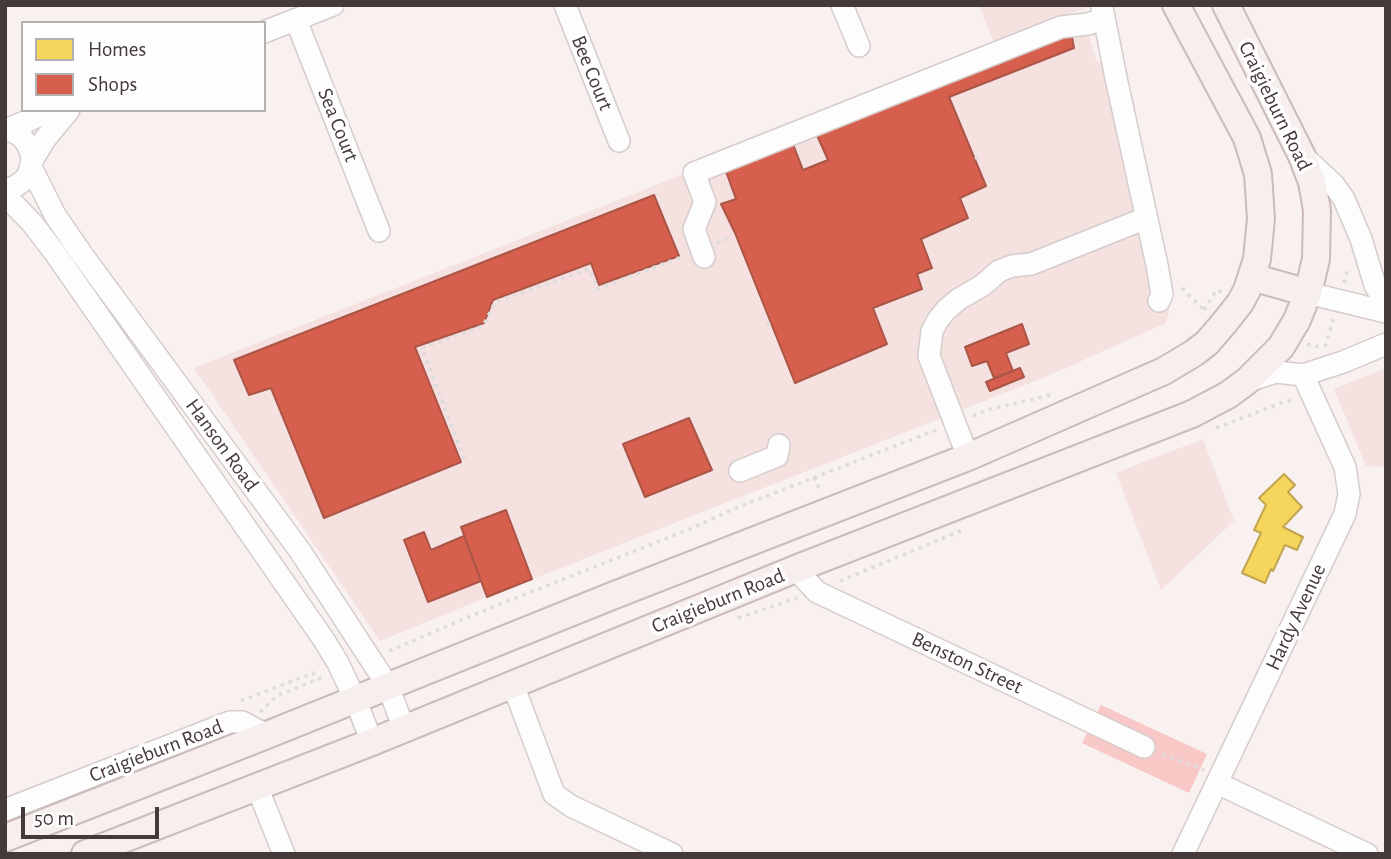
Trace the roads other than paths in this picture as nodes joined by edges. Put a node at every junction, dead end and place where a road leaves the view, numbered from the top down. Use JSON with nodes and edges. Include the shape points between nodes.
{"nodes":[{"id":1,"x":333,"y":5,"type":"edge"},
{"id":2,"x":565,"y":5,"type":"edge"},
{"id":3,"x":842,"y":5,"type":"edge"},
{"id":4,"x":1176,"y":5,"type":"edge"},
{"id":5,"x":1226,"y":5,"type":"edge"},
{"id":6,"x":1102,"y":12,"type":"edge"},
{"id":7,"x":296,"y":20,"type":"junction"},
{"id":8,"x":266,"y":31,"type":"edge"},
{"id":9,"x":859,"y":46,"type":"dead end"},
{"id":10,"x":48,"y":112,"type":"edge"},
{"id":11,"x":67,"y":112,"type":"edge"},
{"id":12,"x":5,"y":130,"type":"edge"},
{"id":13,"x":619,"y":141,"type":"dead end"},
{"id":14,"x":1302,"y":156,"type":"junction"},
{"id":15,"x":31,"y":164,"type":"junction"},
{"id":16,"x":5,"y":192,"type":"edge"},
{"id":17,"x":1146,"y":218,"type":"junction"},
{"id":18,"x":379,"y":230,"type":"dead end"},
{"id":19,"x":703,"y":253,"type":"road end"},
{"id":20,"x":1252,"y":277,"type":"junction"},
{"id":21,"x":1308,"y":293,"type":"junction"},
{"id":22,"x":1159,"y":302,"type":"dead end"},
{"id":23,"x":1386,"y":305,"type":"edge"},
{"id":24,"x":1386,"y":312,"type":"edge"},
{"id":25,"x":1386,"y":344,"type":"edge"},
{"id":26,"x":1303,"y":374,"type":"junction"},
{"id":27,"x":1247,"y":381,"type":"junction"},
{"id":28,"x":779,"y":445,"type":"dead end"},
{"id":29,"x":968,"y":457,"type":"junction"},
{"id":30,"x":740,"y":471,"type":"dead end"},
{"id":31,"x":984,"y":496,"type":"junction"},
{"id":32,"x":798,"y":568,"type":"junction"},
{"id":33,"x":513,"y":685,"type":"junction"},
{"id":34,"x":387,"y":686,"type":"junction"},
{"id":35,"x":355,"y":699,"type":"junction"},
{"id":36,"x":404,"y":729,"type":"junction"},
{"id":37,"x":257,"y":730,"type":"junction"},
{"id":38,"x":372,"y":742,"type":"junction"},
{"id":39,"x":1144,"y":747,"type":"road end"},
{"id":40,"x":1217,"y":783,"type":"junction"},
{"id":41,"x":257,"y":786,"type":"junction"},
{"id":42,"x":5,"y":810,"type":"edge"},
{"id":43,"x":5,"y":838,"type":"edge"},
{"id":44,"x":85,"y":854,"type":"edge"},
{"id":45,"x":284,"y":854,"type":"edge"},
{"id":46,"x":672,"y":854,"type":"edge"},
{"id":47,"x":1183,"y":854,"type":"edge"},
{"id":48,"x":1367,"y":854,"type":"edge"}],
"edges":[{"from":1,"to":7,"type":"street"},
{"from":2,"to":13,"type":"street","name":"Bee Court"},
{"from":3,"to":9,"type":"street"},
{"from":4,"to":20,"type":"main road","name":"Craigieburn Road","via":[[1247,138],[1258,174],[1261,238]]},
{"from":5,"to":14,"type":"main road","name":"Craigieburn Road"},
{"from":6,"to":17,"type":"street"},
{"from":6,"to":19,"type":"street","via":[[1088,24],[1061,27],[694,173],[705,202],[694,229]]},
{"from":7,"to":8,"type":"street"},
{"from":7,"to":18,"type":"street","name":"Sea Court"},
{"from":10,"to":12,"type":"street"},
{"from":11,"to":15,"type":"street"},
{"from":12,"to":15,"type":"street","name":"Hanson Road","via":[[22,137],[31,152]]},
{"from":14,"to":21,"type":"main road","name":"Craigieburn Road","via":[[1317,210],[1316,259]]},
{"from":14,"to":23,"type":"street","via":[[1344,199]]},
{"from":15,"to":16,"type":"street","via":[[23,181]]},
{"from":15,"to":34,"type":"street","name":"Hanson Road","via":[[62,225],[300,551]]},
{"from":16,"to":35,"type":"street","name":"Hanson Road","via":[[55,253],[300,604]]},
{"from":17,"to":22,"type":"street","via":[[1162,294]]},
{"from":17,"to":29,"type":"street","via":[[1031,264],[1011,282],[983,285],[946,310],[932,331],[929,356]]},
{"from":20,"to":21,"type":"main road"},
{"from":20,"to":29,"type":"main road","name":"Craigieburn Road","via":[[1240,303],[1194,354]]},
{"from":21,"to":24,"type":"street"},
{"from":21,"to":27,"type":"main road","name":"Craigieburn Road","via":[[1281,347]]},
{"from":25,"to":26,"type":"street"},
{"from":26,"to":27,"type":"street","via":[[1276,372]]},
{"from":26,"to":40,"type":"street","name":"Hardy Avenue","via":[[1345,467],[1349,494],[1345,514]]},
{"from":27,"to":31,"type":"main road","name":"Craigieburn Road","via":[[1192,414]]},
{"from":28,"to":30,"type":"street","via":[[778,456]]},
{"from":29,"to":31,"type":"main road"},
{"from":29,"to":34,"type":"main road","name":"Craigieburn Road"},
{"from":31,"to":32,"type":"main road","name":"Craigieburn Road"},
{"from":32,"to":33,"type":"main road","name":"Craigieburn Road"},
{"from":32,"to":39,"type":"street","name":"Benston Street","via":[[817,592]]},
{"from":33,"to":36,"type":"main road","name":"Craigieburn Road"},
{"from":33,"to":46,"type":"street","via":[[554,794]]},
{"from":34,"to":35,"type":"main road","name":"Craigieburn Road"},
{"from":34,"to":36,"type":"street","name":"Hanson Road"},
{"from":35,"to":37,"type":"main road","name":"Craigieburn Road"},
{"from":35,"to":38,"type":"street","name":"Hanson Road"},
{"from":36,"to":38,"type":"main road","name":"Craigieburn Road"},
{"from":37,"to":42,"type":"street","name":"Craigieburn Road","via":[[235,721],[224,723]]},
{"from":37,"to":43,"type":"main road","name":"Craigieburn Road"},
{"from":38,"to":41,"type":"main road","name":"Craigieburn Road"},
{"from":40,"to":47,"type":"street","name":"Hardy Avenue"},
{"from":40,"to":48,"type":"street"},
{"from":41,"to":44,"type":"main road","name":"Craigieburn Road"},
{"from":41,"to":45,"type":"street"}]}
